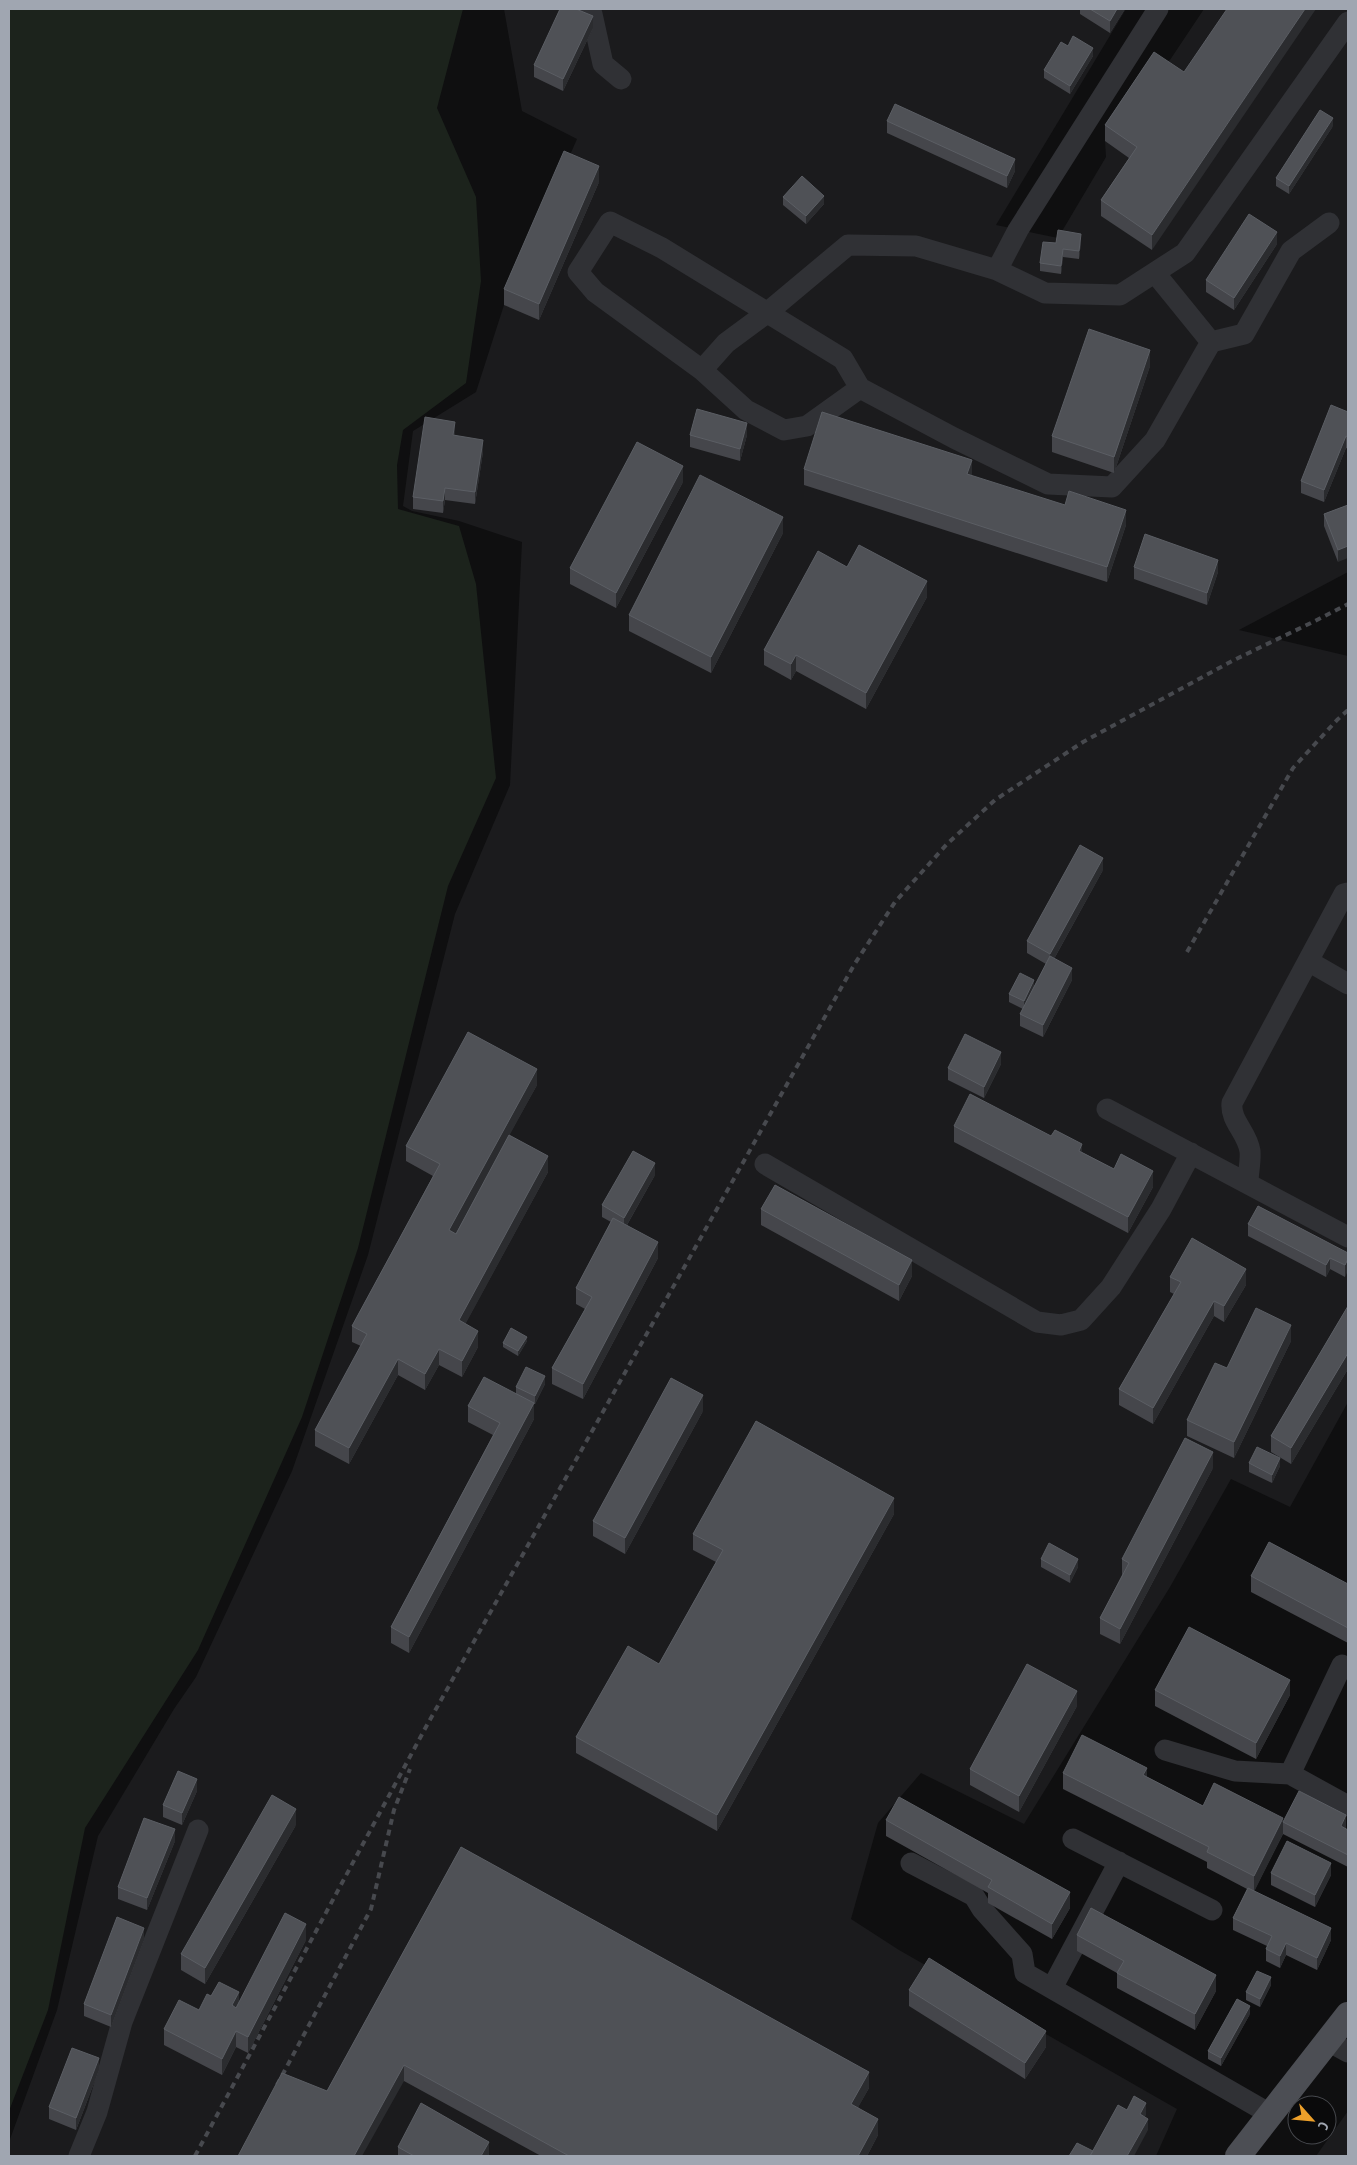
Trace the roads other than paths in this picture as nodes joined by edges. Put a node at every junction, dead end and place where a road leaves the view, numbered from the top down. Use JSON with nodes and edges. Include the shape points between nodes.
{"nodes":[{"id":1,"x":588,"y":9,"type":"edge"},
{"id":2,"x":1158,"y":9,"type":"edge"},
{"id":3,"x":1348,"y":22,"type":"edge"},
{"id":4,"x":621,"y":79,"type":"dead end"},
{"id":5,"x":1328,"y":222,"type":"dead end"},
{"id":6,"x":997,"y":270,"type":"junction"},
{"id":7,"x":1155,"y":272,"type":"junction"},
{"id":8,"x":768,"y":312,"type":"junction"},
{"id":9,"x":1211,"y":342,"type":"junction"},
{"id":10,"x":702,"y":370,"type":"junction"},
{"id":11,"x":860,"y":388,"type":"junction"},
{"id":12,"x":1348,"y":893,"type":"edge"},
{"id":13,"x":1308,"y":961,"type":"junction"},
{"id":14,"x":1348,"y":984,"type":"edge"},
{"id":15,"x":1107,"y":1109,"type":"dead end"},
{"id":16,"x":1191,"y":1153,"type":"junction"},
{"id":17,"x":765,"y":1164,"type":"dead end"},
{"id":18,"x":1248,"y":1183,"type":"junction"},
{"id":19,"x":1348,"y":1237,"type":"edge"},
{"id":20,"x":1348,"y":1669,"type":"edge"},
{"id":21,"x":1165,"y":1750,"type":"dead end"},
{"id":22,"x":1290,"y":1774,"type":"junction"},
{"id":23,"x":1348,"y":1806,"type":"edge"},
{"id":24,"x":198,"y":1830,"type":"dead end"},
{"id":25,"x":1074,"y":1839,"type":"dead end"},
{"id":26,"x":1119,"y":1862,"type":"junction"},
{"id":27,"x":911,"y":1863,"type":"dead end"},
{"id":28,"x":1212,"y":1910,"type":"dead end"},
{"id":29,"x":1052,"y":1988,"type":"junction"},
{"id":30,"x":1348,"y":2015,"type":"edge"},
{"id":31,"x":1338,"y":2047,"type":"edge"},
{"id":32,"x":1270,"y":2114,"type":"junction"},
{"id":33,"x":79,"y":2156,"type":"edge"},
{"id":34,"x":1238,"y":2156,"type":"edge"}],
"edges":[{"from":1,"to":4,"type":"street","via":[[592,14],[603,64]]},
{"from":2,"to":6,"type":"street","via":[[1018,230]]},
{"from":3,"to":7,"type":"street","via":[[1185,253]]},
{"from":5,"to":9,"type":"street","via":[[1291,251],[1244,334]]},
{"from":6,"to":7,"type":"street","via":[[1045,293],[1120,295]]},
{"from":6,"to":8,"type":"street","via":[[916,246],[848,245]]},
{"from":7,"to":9,"type":"street"},
{"from":8,"to":10,"type":"street","via":[[726,343]]},
{"from":8,"to":10,"type":"street","via":[[662,248],[610,222],[578,272],[595,292]]},
{"from":8,"to":11,"type":"street","via":[[844,359]]},
{"from":9,"to":11,"type":"street","via":[[1155,440],[1112,487],[1048,484]]},
{"from":10,"to":11,"type":"street","via":[[746,410],[784,430],[807,426]]},
{"from":12,"to":13,"type":"street","via":[[1344,894]]},
{"from":13,"to":14,"type":"street"},
{"from":13,"to":18,"type":"street","via":[[1232,1102],[1231,1112],[1243,1130],[1250,1152]]},
{"from":15,"to":16,"type":"street"},
{"from":16,"to":17,"type":"street","via":[[1161,1209],[1111,1287],[1081,1320],[1061,1325],[1037,1322]]},
{"from":16,"to":18,"type":"street"},
{"from":18,"to":19,"type":"street"},
{"from":20,"to":22,"type":"street","via":[[1342,1665]]},
{"from":21,"to":22,"type":"street","via":[[1235,1770]]},
{"from":22,"to":23,"type":"street"},
{"from":24,"to":33,"type":"street","via":[[122,2022],[97,2112]]},
{"from":25,"to":26,"type":"street"},
{"from":26,"to":28,"type":"street"},
{"from":26,"to":29,"type":"street"},
{"from":27,"to":29,"type":"street","via":[[974,1896],[1022,1954],[1025,1973]]},
{"from":29,"to":32,"type":"street"},
{"from":30,"to":31,"type":"main road"},
{"from":31,"to":32,"type":"main road"},
{"from":32,"to":34,"type":"main road"}]}
